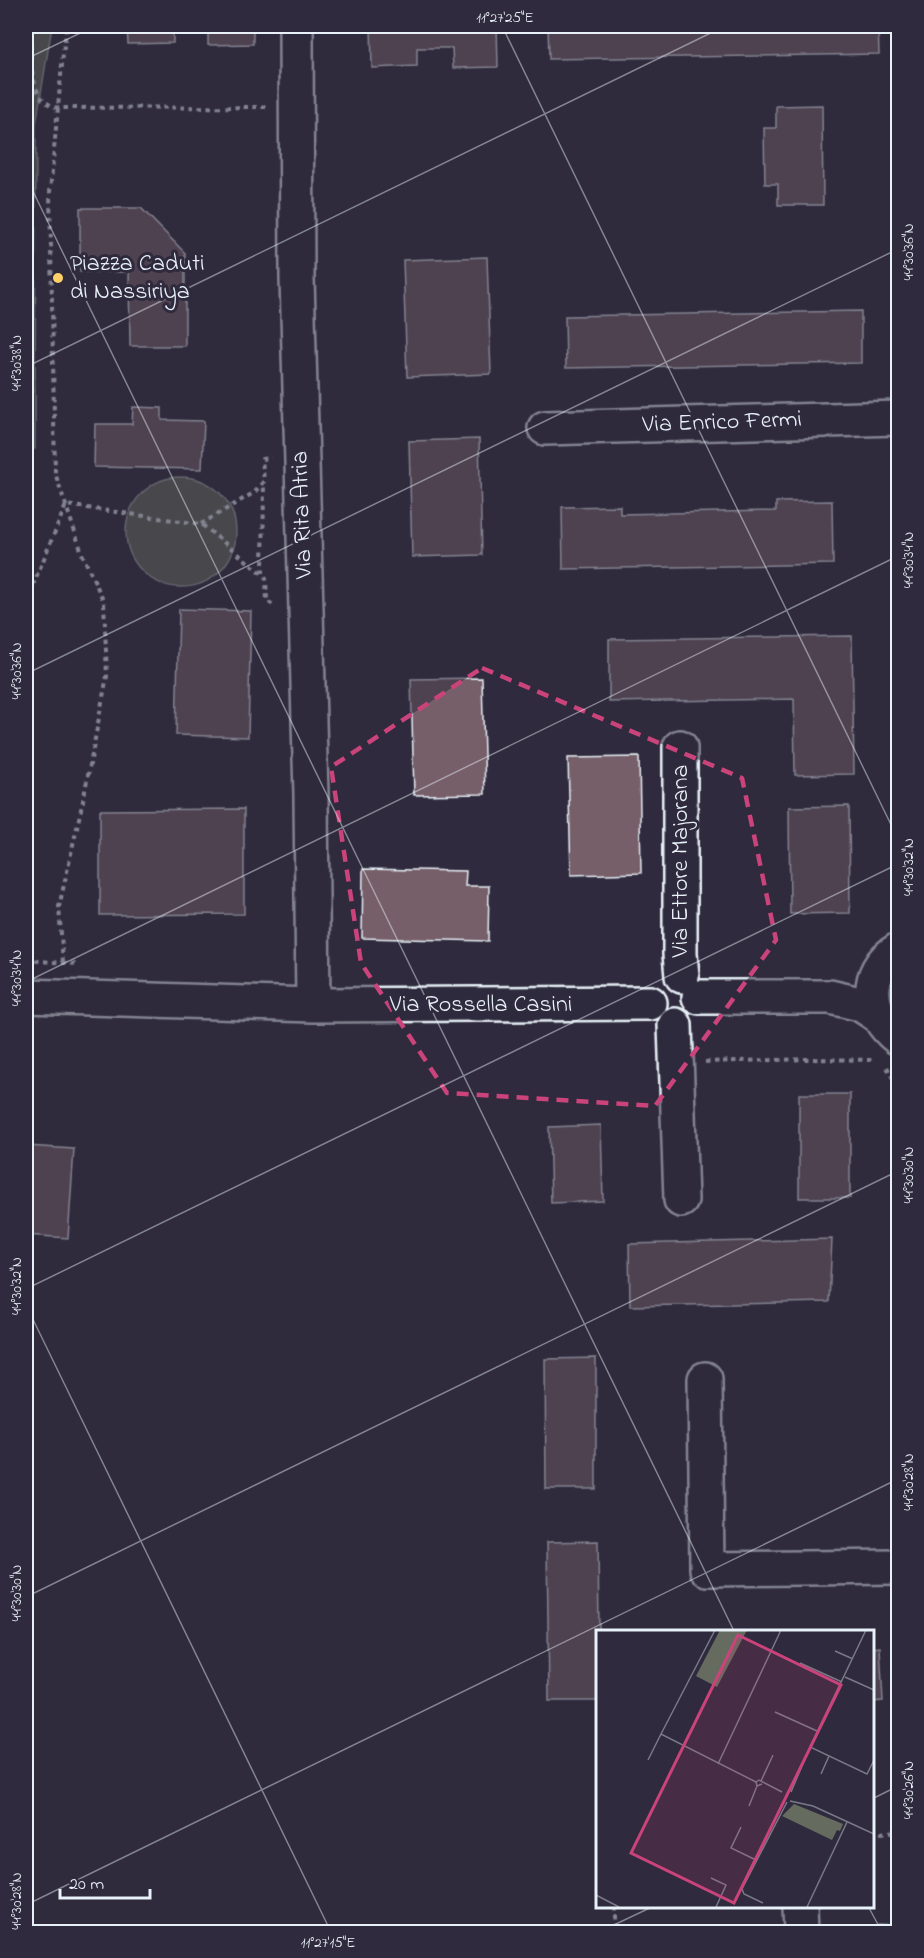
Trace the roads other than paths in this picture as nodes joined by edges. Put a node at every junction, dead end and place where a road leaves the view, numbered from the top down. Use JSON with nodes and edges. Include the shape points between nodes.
{"nodes":[{"id":1,"x":296,"y":26,"type":"edge"},
{"id":2,"x":898,"y":418,"type":"edge"},
{"id":3,"x":545,"y":428,"type":"dead end"},
{"id":4,"x":680,"y":747,"type":"dead end"},
{"id":5,"x":890,"y":958,"type":"edge"},
{"id":6,"x":691,"y":986,"type":"junction"},
{"id":7,"x":26,"y":996,"type":"edge"},
{"id":8,"x":830,"y":997,"type":"junction"},
{"id":9,"x":650,"y":1003,"type":"junction"},
{"id":10,"x":313,"y":1005,"type":"junction"},
{"id":11,"x":675,"y":1025,"type":"junction"},
{"id":12,"x":893,"y":1033,"type":"edge"},
{"id":13,"x":681,"y":1200,"type":"dead end"},
{"id":14,"x":705,"y":1379,"type":"dead end"},
{"id":15,"x":898,"y":1568,"type":"edge"},
{"id":16,"x":800,"y":1907,"type":"edge"},
{"id":17,"x":801,"y":1932,"type":"edge"}],
"edges":[{"from":1,"to":10,"type":"street","name":"Via Rita Atria","via":[[297,278]]},
{"from":2,"to":3,"type":"street","name":"Via Enrico Fermi"},
{"from":4,"to":6,"type":"street","name":"Via Ettore Majorana","via":[[680,937]]},
{"from":5,"to":8,"type":"street"},
{"from":5,"to":12,"type":"street","via":[[874,1007]]},
{"from":6,"to":8,"type":"street"},
{"from":6,"to":9,"type":"street","via":[[665,977],[653,987]]},
{"from":6,"to":11,"type":"street","via":[[694,1016]]},
{"from":7,"to":10,"type":"street","name":"Via Rossella Casini"},
{"from":8,"to":12,"type":"street","via":[[860,1004]]},
{"from":9,"to":10,"type":"street","name":"Via Rossella Casini"},
{"from":9,"to":11,"type":"street","via":[[659,1019]]},
{"from":11,"to":13,"type":"street"},
{"from":14,"to":15,"type":"street","via":[[707,1569]]},
{"from":16,"to":17,"type":"street"}]}
